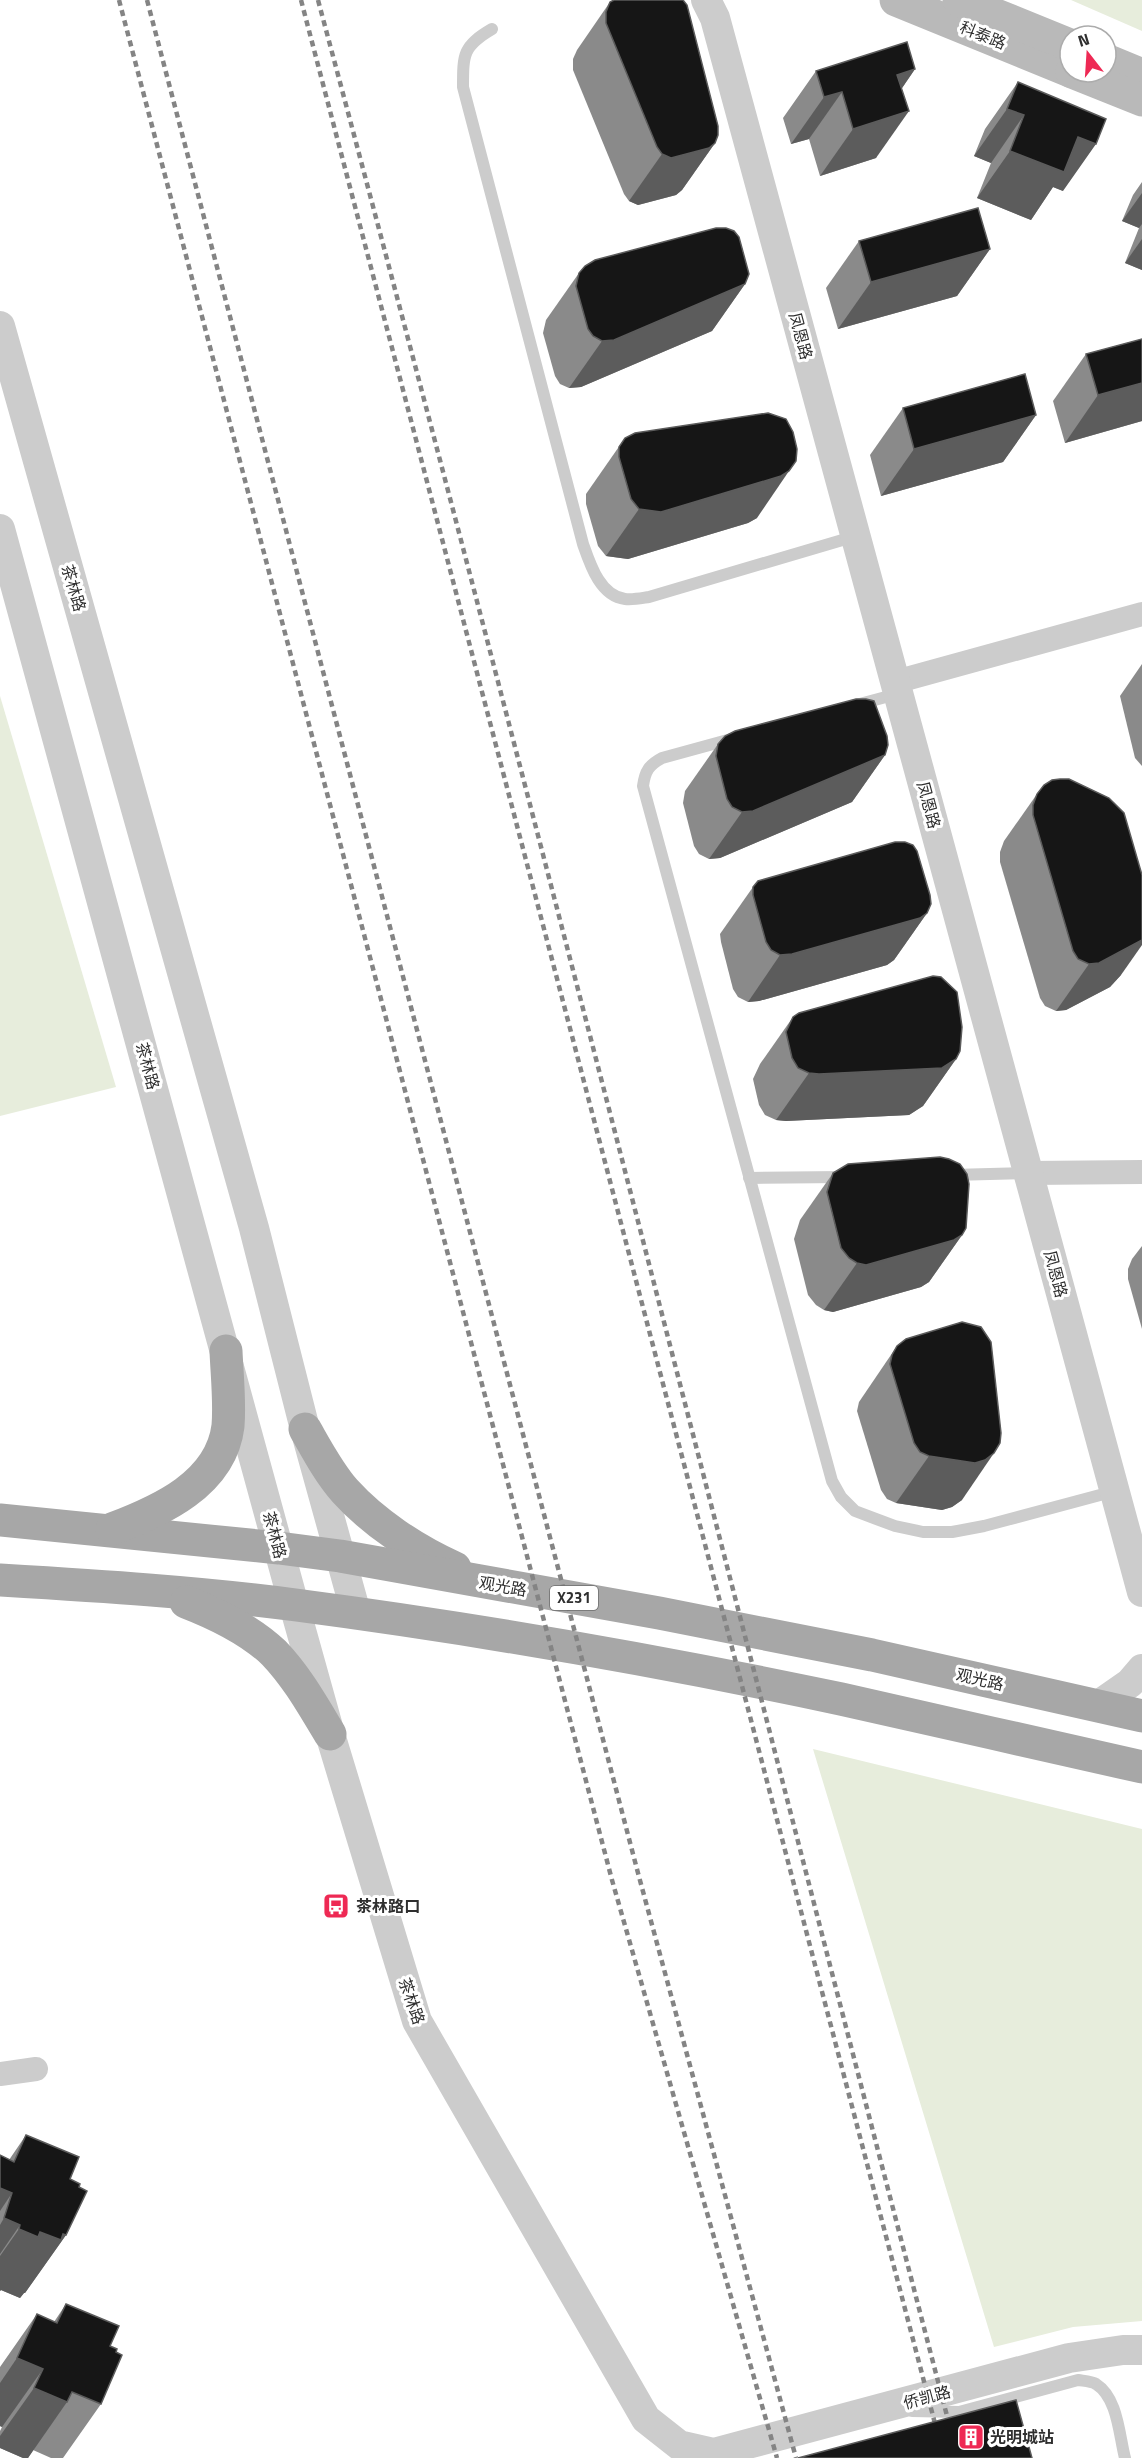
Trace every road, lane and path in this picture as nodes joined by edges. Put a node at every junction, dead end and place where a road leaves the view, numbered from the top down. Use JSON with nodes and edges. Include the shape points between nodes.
{"nodes":[{"id":1,"x":896,"y":0,"type":"edge"},
{"id":2,"x":959,"y":0,"type":"edge"},
{"id":3,"x":713,"y":6,"type":"edge"},
{"id":4,"x":492,"y":29,"type":"dead end"},
{"id":5,"x":1058,"y":40,"type":"edge"},
{"id":6,"x":1118,"y":65,"type":"edge"},
{"id":7,"x":1058,"y":66,"type":"edge"},
{"id":8,"x":1142,"y":75,"type":"edge"},
{"id":9,"x":1103,"y":84,"type":"edge"},
{"id":10,"x":1142,"y":100,"type":"edge"},
{"id":11,"x":0,"y":326,"type":"edge"},
{"id":12,"x":0,"y":529,"type":"edge"},
{"id":13,"x":856,"y":536,"type":"junction"},
{"id":14,"x":1142,"y":614,"type":"edge"},
{"id":15,"x":897,"y":688,"type":"junction"},
{"id":16,"x":842,"y":709,"type":"edge"},
{"id":17,"x":752,"y":734,"type":"edge"},
{"id":18,"x":1142,"y":1172,"type":"edge"},
{"id":19,"x":1029,"y":1173,"type":"junction"},
{"id":20,"x":935,"y":1175,"type":"edge"},
{"id":21,"x":854,"y":1177,"type":"edge"},
{"id":22,"x":749,"y":1178,"type":"junction"},
{"id":23,"x":226,"y":1351,"type":"junction"},
{"id":24,"x":305,"y":1429,"type":"junction"},
{"id":25,"x":1115,"y":1491,"type":"junction"},
{"id":26,"x":0,"y":1520,"type":"edge"},
{"id":27,"x":105,"y":1531,"type":"junction"},
{"id":28,"x":279,"y":1548,"type":"junction"},
{"id":29,"x":340,"y":1556,"type":"junction"},
{"id":30,"x":0,"y":1580,"type":"edge"},
{"id":31,"x":492,"y":1584,"type":"junction"},
{"id":32,"x":157,"y":1590,"type":"junction"},
{"id":33,"x":1142,"y":1592,"type":"edge"},
{"id":34,"x":294,"y":1605,"type":"junction"},
{"id":35,"x":356,"y":1614,"type":"junction"},
{"id":36,"x":1142,"y":1670,"type":"edge"},
{"id":37,"x":1097,"y":1706,"type":"junction"},
{"id":38,"x":1142,"y":1716,"type":"edge"},
{"id":39,"x":330,"y":1734,"type":"junction"},
{"id":40,"x":1142,"y":1767,"type":"edge"},
{"id":41,"x":36,"y":2069,"type":"dead end"},
{"id":42,"x":0,"y":2074,"type":"edge"},
{"id":43,"x":1142,"y":2350,"type":"edge"},
{"id":44,"x":874,"y":2411,"type":"junction"},
{"id":45,"x":714,"y":2453,"type":"joint"},
{"id":46,"x":1125,"y":2458,"type":"edge"}],
"edges":[{"from":1,"to":7,"type":"main road","name":"科泰路"},
{"from":2,"to":5,"type":"main road","name":"科泰路"},
{"from":3,"to":13,"type":"street","name":"凤恩路"},
{"from":4,"to":13,"type":"lane","via":[[473,41],[463,60],[463,87],[583,544],[592,569],[606,590],[623,599],[649,597]]},
{"from":6,"to":8,"type":"main road"},
{"from":9,"to":10,"type":"main road","name":"科泰路"},
{"from":11,"to":24,"type":"street","name":"茶林路","via":[[254,1228]]},
{"from":12,"to":23,"type":"street","name":"茶林路"},
{"from":13,"to":15,"type":"street","name":"凤恩路"},
{"from":14,"to":15,"type":"street"},
{"from":15,"to":16,"type":"lane"},
{"from":15,"to":19,"type":"street","name":"凤恩路"},
{"from":17,"to":22,"type":"lane","via":[[662,758],[651,764],[643,786]]},
{"from":18,"to":19,"type":"street"},
{"from":19,"to":20,"type":"lane"},
{"from":19,"to":25,"type":"street","name":"凤恩路"},
{"from":21,"to":22,"type":"lane"},
{"from":22,"to":25,"type":"lane","via":[[832,1480],[855,1511],[895,1526],[923,1532],[952,1532]]},
{"from":23,"to":27,"type":"main road","via":[[228,1426],[208,1472],[170,1504]]},
{"from":23,"to":28,"type":"street","name":"茶林路"},
{"from":24,"to":29,"type":"street","name":"茶林路"},
{"from":24,"to":31,"type":"main road","via":[[344,1490],[368,1513],[422,1551]]},
{"from":25,"to":33,"type":"street","name":"凤恩路"},
{"from":26,"to":27,"type":"main road","name":"观光路","number":"X231"},
{"from":27,"to":28,"type":"main road","name":"观光路","number":"X231"},
{"from":28,"to":29,"type":"main road","name":"观光路","number":"X231"},
{"from":28,"to":34,"type":"street","name":"茶林路"},
{"from":29,"to":31,"type":"main road","name":"观光路","number":"X231"},
{"from":29,"to":35,"type":"street","name":"茶林路"},
{"from":30,"to":32,"type":"main road"},
{"from":31,"to":37,"type":"main road","name":"观光路","number":"X231","via":[[872,1654]]},
{"from":32,"to":34,"type":"main road"},
{"from":32,"to":39,"type":"main road","via":[[241,1628],[273,1652],[297,1681]]},
{"from":34,"to":35,"type":"main road"},
{"from":34,"to":39,"type":"street","name":"茶林路"},
{"from":35,"to":40,"type":"main road","via":[[622,1656],[840,1699]]},
{"from":36,"to":37,"type":"street"},
{"from":37,"to":38,"type":"main road","name":"观光路","number":"X231"},
{"from":39,"to":45,"type":"street","name":"茶林路","via":[[417,2021],[646,2419],[679,2445]]},
{"from":41,"to":42,"type":"street"},
{"from":43,"to":44,"type":"street","name":"侨凯路","via":[[1069,2358]]},
{"from":44,"to":45,"type":"street","name":"侨凯路"},
{"from":44,"to":46,"type":"lane","via":[[959,2412],[1078,2380],[1094,2382],[1112,2403]]}]}
